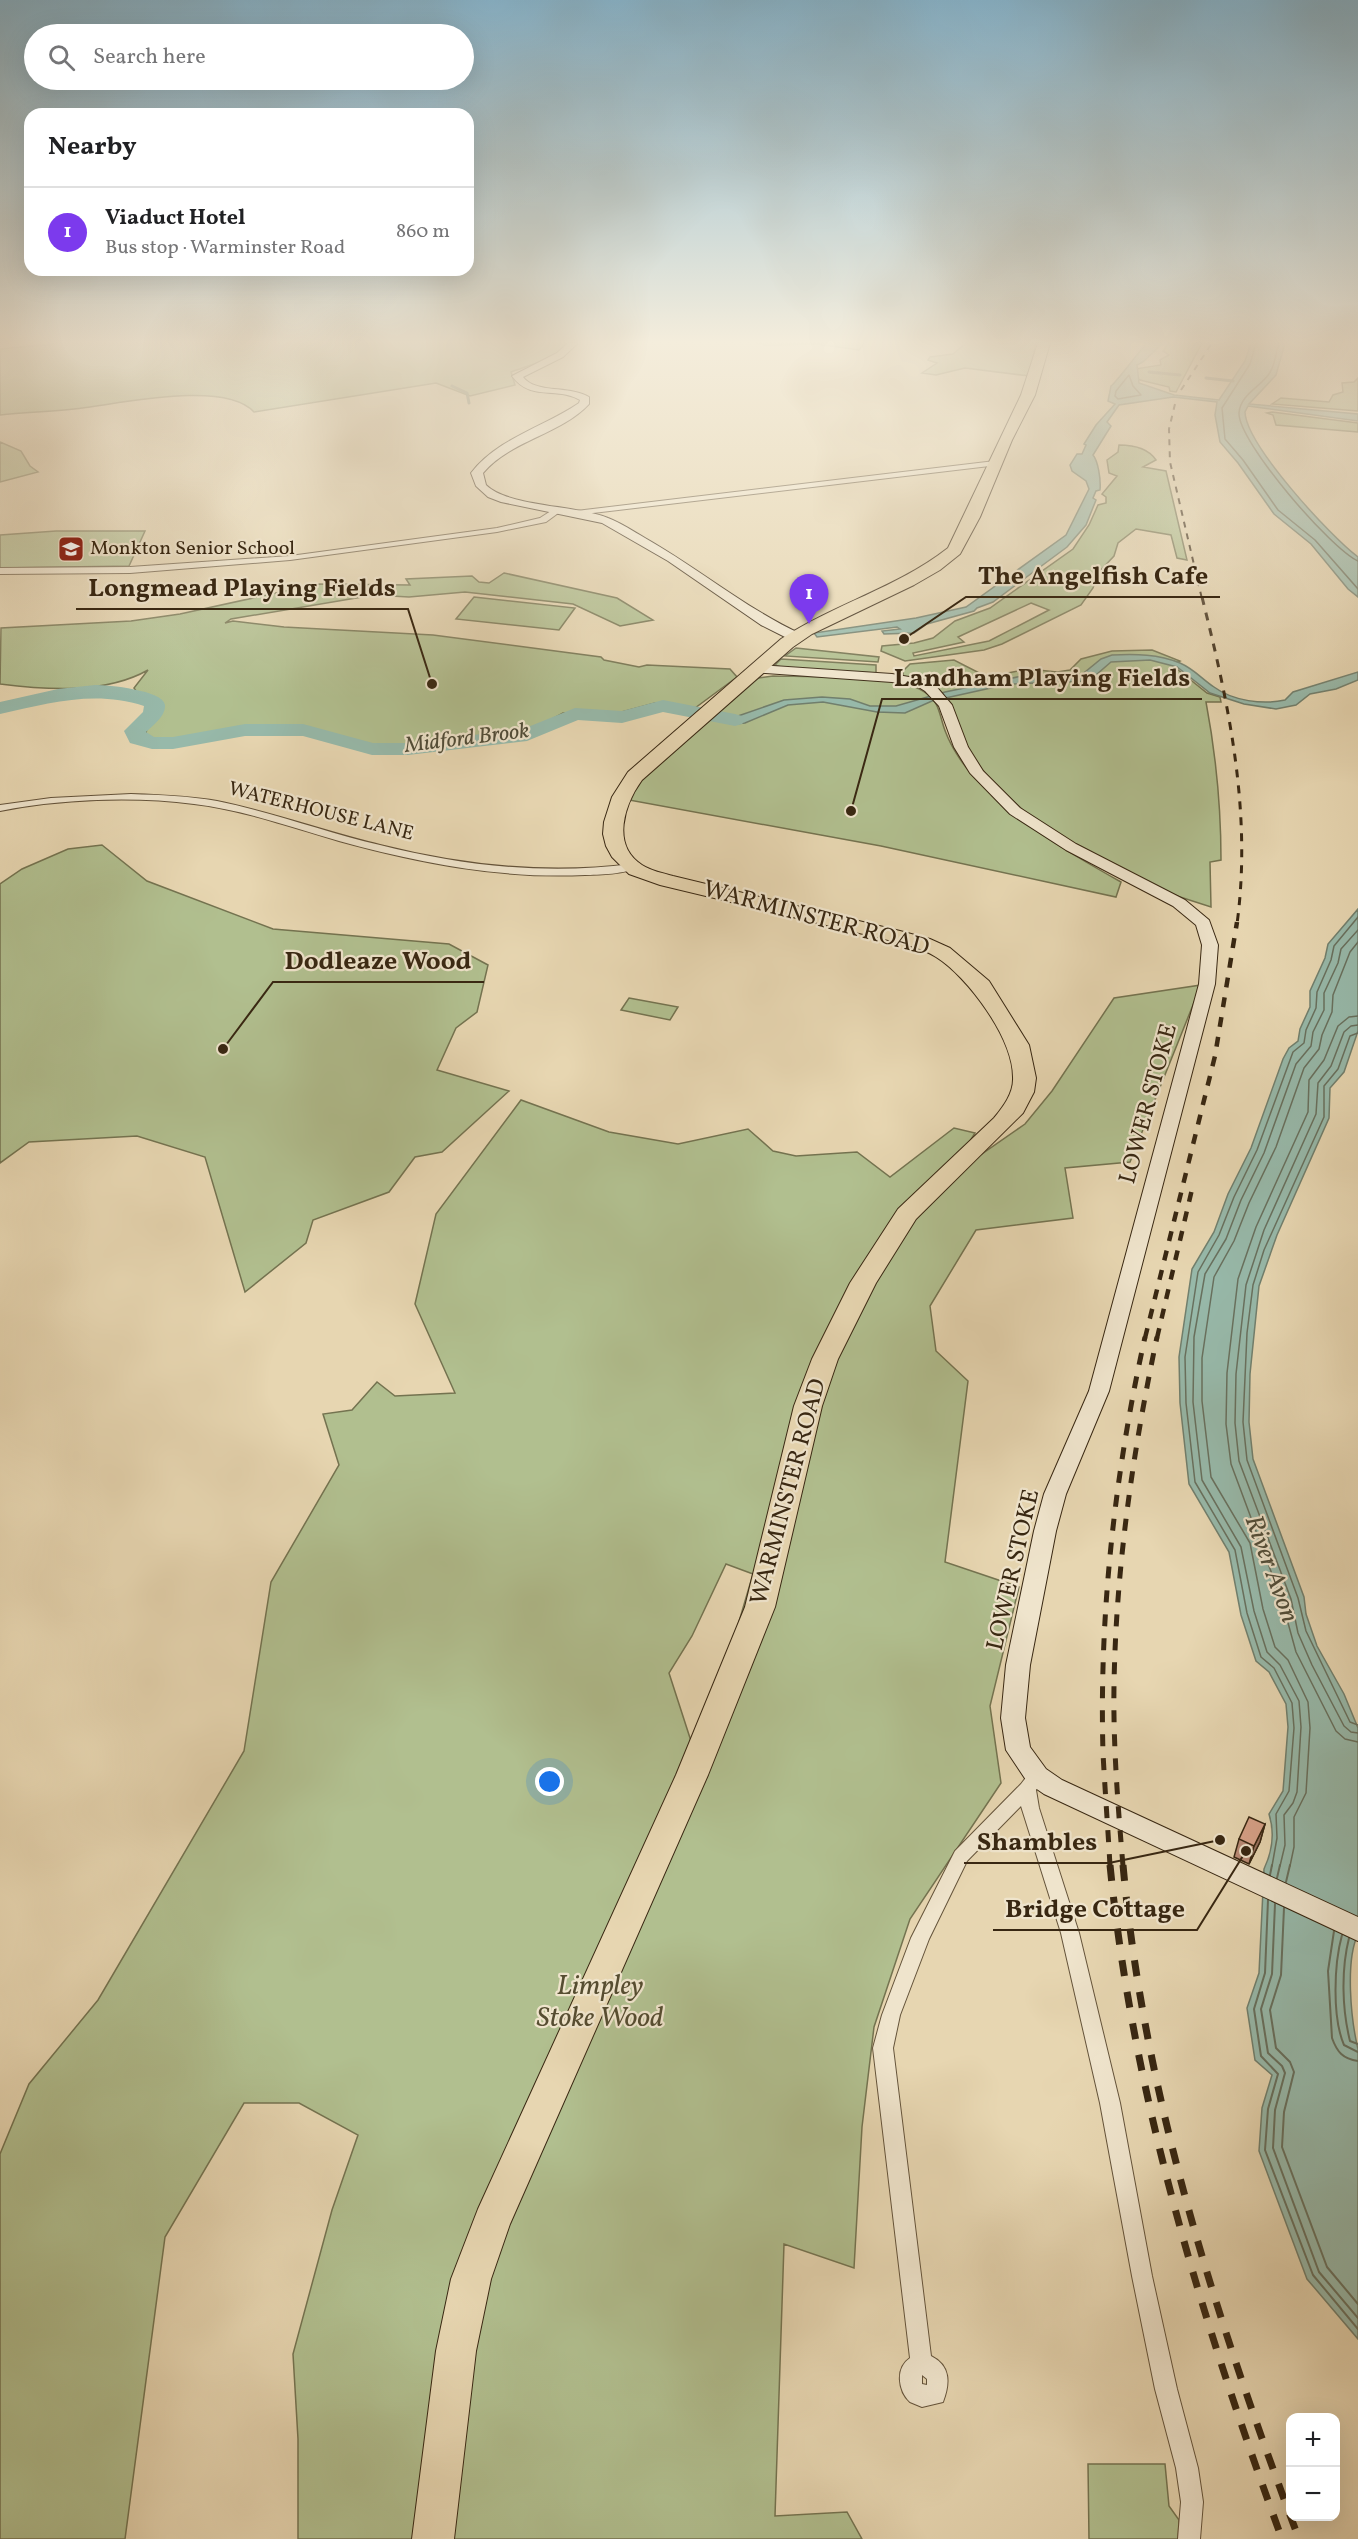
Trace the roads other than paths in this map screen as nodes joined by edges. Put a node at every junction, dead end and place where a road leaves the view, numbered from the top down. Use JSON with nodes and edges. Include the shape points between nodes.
{"nodes":[{"id":1,"x":488,"y":461,"type":"edge"},
{"id":2,"x":995,"y":463,"type":"joint"},
{"id":3,"x":556,"y":511,"type":"junction"},
{"id":4,"x":576,"y":513,"type":"junction"},
{"id":5,"x":0,"y":571,"type":"edge"},
{"id":6,"x":796,"y":633,"type":"junction"},
{"id":7,"x":758,"y":669,"type":"junction"},
{"id":8,"x":0,"y":808,"type":"edge"},
{"id":9,"x":624,"y":858,"type":"junction"},
{"id":10,"x":1032,"y":1783,"type":"junction"},
{"id":11,"x":1358,"y":1929,"type":"edge"},
{"id":12,"x":921,"y":2363,"type":"dead end"},
{"id":13,"x":433,"y":2539,"type":"edge"},
{"id":14,"x":1189,"y":2539,"type":"edge"}],
"edges":[{"from":1,"to":3,"type":"main road","via":[[477,473],[480,486],[489,494]]},
{"from":2,"to":4,"type":"street"},
{"from":2,"to":6,"type":"highway","via":[[963,536],[948,556],[908,582]]},
{"from":3,"to":4,"type":"main road"},
{"from":3,"to":5,"type":"street","via":[[543,520],[497,530],[290,558],[141,569]]},
{"from":4,"to":6,"type":"main road","via":[[606,521],[672,558],[765,622]]},
{"from":6,"to":7,"type":"highway"},
{"from":7,"to":9,"type":"highway","via":[[635,776],[622,793],[613,816],[613,831]]},
{"from":7,"to":10,"type":"main road","name":"LOWER STOKE","via":[[913,682],[938,695],[965,756],[1001,797],[1046,832],[1193,912],[1203,923],[1210,945],[1207,984],[1099,1391],[1059,1486],[1045,1531],[1018,1665],[1013,1718],[1018,1750]]},
{"from":8,"to":9,"type":"street","name":"WATERHOUSE LANE","via":[[115,796],[163,797],[236,808],[346,840],[475,868],[560,873]]},
{"from":9,"to":13,"type":"highway","name":"WARMINSTER ROAD","via":[[667,881],[893,935],[943,952],[978,981],[1018,1045],[1025,1078],[1015,1108],[907,1214],[863,1282],[825,1359],[807,1406],[760,1607],[692,1775],[492,2222],[471,2279],[456,2351]]},
{"from":10,"to":11,"type":"main road","name":"LOWER STOKE","via":[[1074,1797]]},
{"from":10,"to":12,"type":"street","via":[[961,1857],[920,1938],[883,2048]]},
{"from":10,"to":14,"type":"street","via":[[1030,1808],[1070,1933],[1110,2103],[1166,2388],[1187,2468],[1191,2502]]}]}
